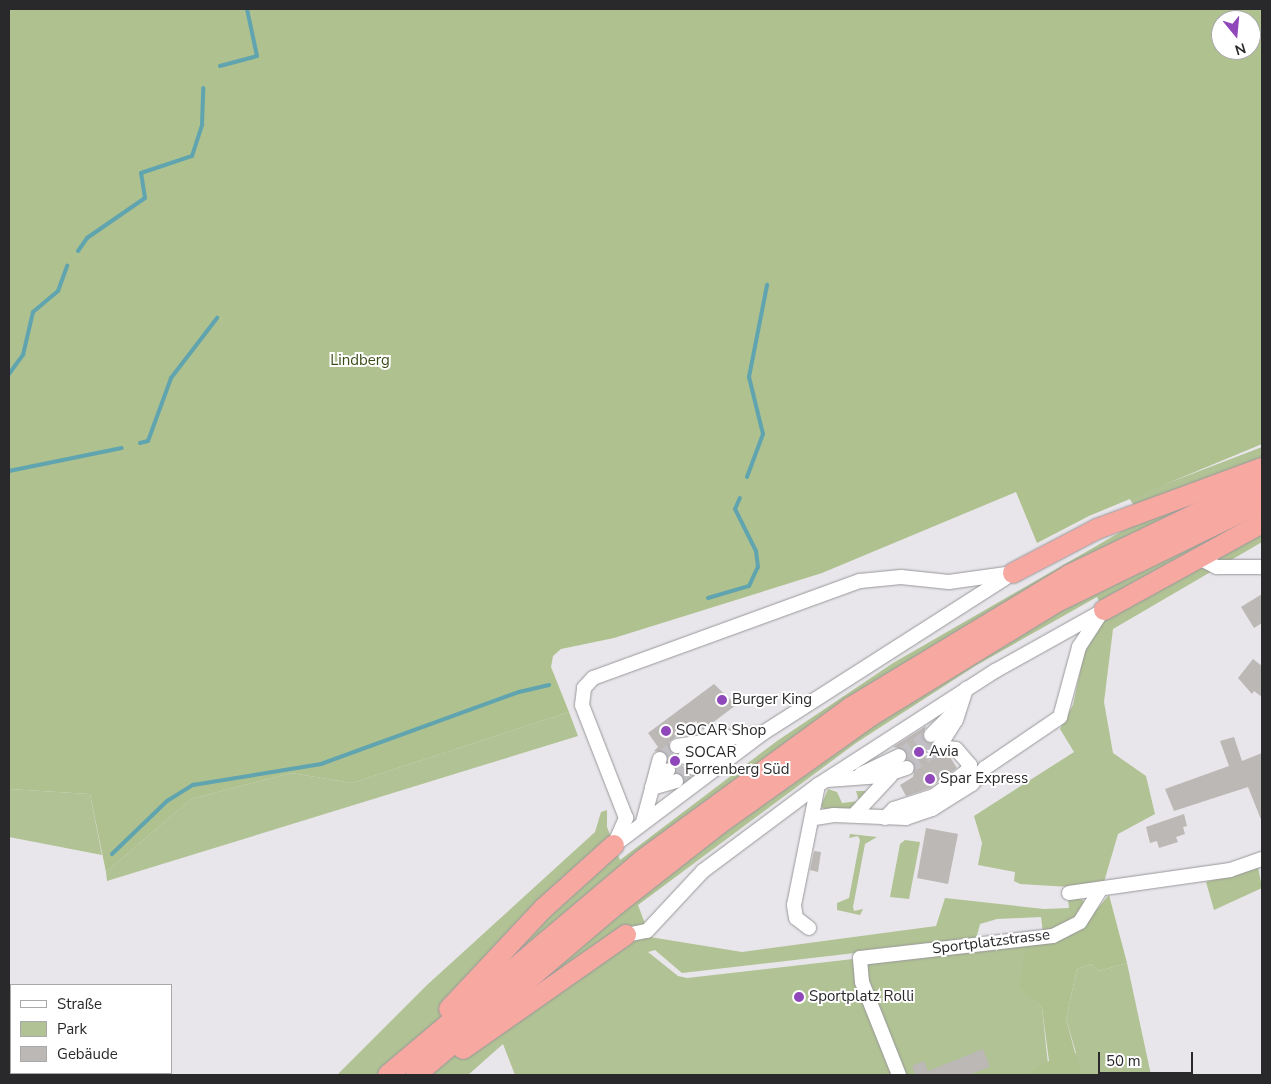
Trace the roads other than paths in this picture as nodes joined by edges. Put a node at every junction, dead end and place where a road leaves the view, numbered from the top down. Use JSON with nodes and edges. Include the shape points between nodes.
{"nodes":[{"id":1,"x":1262,"y":468,"type":"edge"},
{"id":2,"x":1262,"y":482,"type":"edge"},
{"id":3,"x":1262,"y":502,"type":"edge"},
{"id":4,"x":1262,"y":523,"type":"edge"},
{"id":5,"x":1201,"y":559,"type":"junction"},
{"id":6,"x":1262,"y":567,"type":"edge"},
{"id":7,"x":1013,"y":573,"type":"junction"},
{"id":8,"x":1104,"y":610,"type":"junction"},
{"id":9,"x":964,"y":696,"type":"junction"},
{"id":10,"x":763,"y":733,"type":"junction"},
{"id":11,"x":931,"y":735,"type":"tunnel mouth"},
{"id":12,"x":725,"y":736,"type":"junction"},
{"id":13,"x":899,"y":756,"type":"tunnel mouth"},
{"id":14,"x":688,"y":760,"type":"junction"},
{"id":15,"x":907,"y":768,"type":"tunnel mouth"},
{"id":16,"x":892,"y":775,"type":"junction"},
{"id":17,"x":851,"y":778,"type":"junction"},
{"id":18,"x":822,"y":783,"type":"junction"},
{"id":19,"x":652,"y":788,"type":"junction"},
{"id":20,"x":854,"y":815,"type":"junction"},
{"id":21,"x":814,"y":818,"type":"junction"},
{"id":22,"x":885,"y":818,"type":"junction"},
{"id":23,"x":643,"y":822,"type":"junction"},
{"id":24,"x":614,"y":845,"type":"junction"},
{"id":25,"x":1262,"y":859,"type":"edge"},
{"id":26,"x":1101,"y":889,"type":"junction"},
{"id":27,"x":1069,"y":894,"type":"dead end"},
{"id":28,"x":809,"y":928,"type":"dead end"},
{"id":29,"x":626,"y":935,"type":"joint"},
{"id":30,"x":410,"y":1056,"type":"junction"},
{"id":31,"x":388,"y":1075,"type":"edge"},
{"id":32,"x":416,"y":1075,"type":"edge"},
{"id":33,"x":427,"y":1075,"type":"edge"},
{"id":34,"x":899,"y":1075,"type":"edge"}],
"edges":[{"from":1,"to":7,"type":"highway","via":[[1097,529]]},
{"from":2,"to":30,"type":"highway","via":[[1060,580],[851,707],[642,860]]},
{"from":3,"to":32,"type":"highway","via":[[1055,603],[874,714],[626,897]]},
{"from":4,"to":5,"type":"highway"},
{"from":5,"to":6,"type":"street","via":[[1217,568]]},
{"from":5,"to":8,"type":"highway"},
{"from":7,"to":10,"type":"street"},
{"from":7,"to":24,"type":"street","via":[[948,582],[901,577],[860,581],[593,678],[584,688],[582,705],[626,818]]},
{"from":8,"to":9,"type":"street"},
{"from":8,"to":22,"type":"street","via":[[1082,640],[1067,703],[1054,724],[984,768],[972,784],[940,805],[906,818]]},
{"from":9,"to":11,"type":"street"},
{"from":9,"to":18,"type":"street"},
{"from":9,"to":22,"type":"street","via":[[940,747],[956,749],[970,765],[966,772],[934,796],[894,809]]},
{"from":10,"to":12,"type":"street"},
{"from":10,"to":14,"type":"street"},
{"from":12,"to":14,"type":"street"},
{"from":12,"to":14,"type":"street"},
{"from":13,"to":17,"type":"street"},
{"from":14,"to":23,"type":"street"},
{"from":15,"to":16,"type":"street"},
{"from":16,"to":17,"type":"street"},
{"from":16,"to":20,"type":"street"},
{"from":17,"to":18,"type":"street"},
{"from":18,"to":21,"type":"street"},
{"from":18,"to":29,"type":"street","via":[[703,871],[647,931]]},
{"from":19,"to":19,"type":"street","via":[[668,770]]},
{"from":19,"to":23,"type":"street"},
{"from":20,"to":21,"type":"street"},
{"from":20,"to":22,"type":"street"},
{"from":21,"to":28,"type":"street","via":[[794,905],[796,918]]},
{"from":23,"to":24,"type":"street"},
{"from":24,"to":30,"type":"highway","via":[[482,969]]},
{"from":25,"to":26,"type":"street","via":[[1230,870]]},
{"from":26,"to":27,"type":"street"},
{"from":26,"to":34,"type":"street","name":"Sportplatzstrasse","via":[[1080,922],[1053,936],[860,958],[862,982]]},
{"from":29,"to":33,"type":"highway"},
{"from":30,"to":31,"type":"highway"}]}
